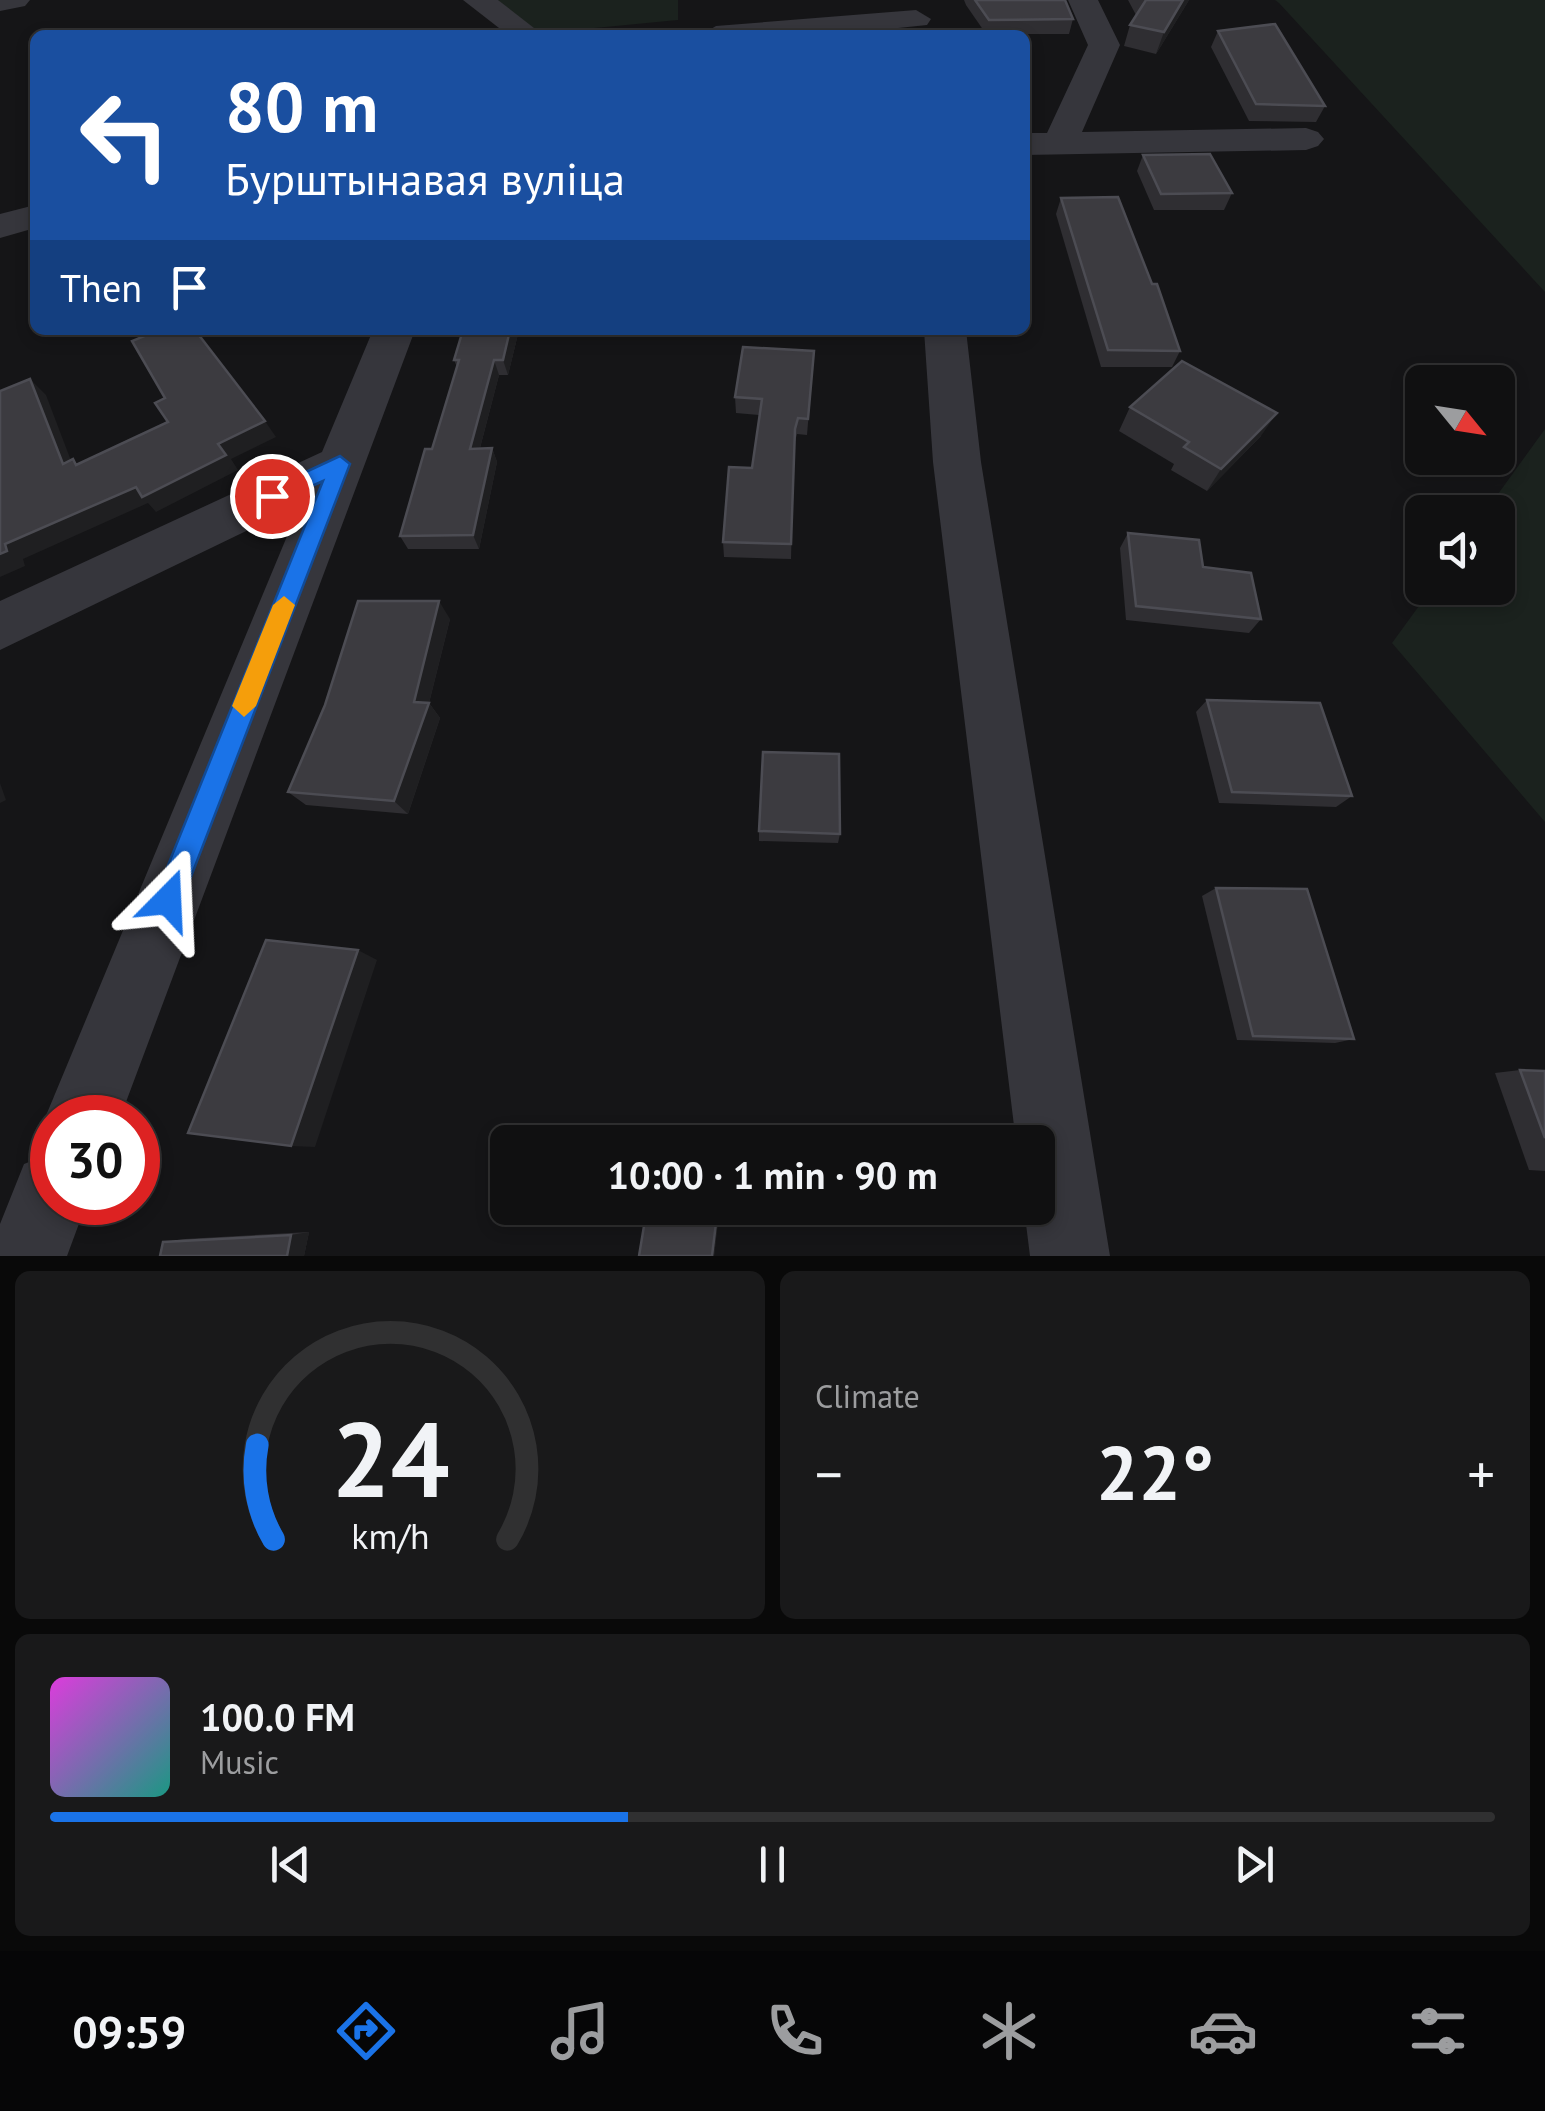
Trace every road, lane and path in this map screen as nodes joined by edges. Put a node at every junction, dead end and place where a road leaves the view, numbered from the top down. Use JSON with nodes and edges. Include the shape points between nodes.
{"nodes":[{"id":1,"x":15,"y":0,"type":"edge"},
{"id":2,"x":478,"y":0,"type":"edge"},
{"id":3,"x":1083,"y":0,"type":"edge"},
{"id":4,"x":0,"y":2,"type":"edge"},
{"id":5,"x":914,"y":18,"type":"edge"},
{"id":6,"x":521,"y":30,"type":"edge"},
{"id":7,"x":774,"y":30,"type":"edge"},
{"id":8,"x":1306,"y":140,"type":"dead end"},
{"id":9,"x":1042,"y":144,"type":"edge"},
{"id":10,"x":30,"y":217,"type":"edge"},
{"id":11,"x":0,"y":226,"type":"edge"},
{"id":12,"x":392,"y":335,"type":"edge"},
{"id":13,"x":945,"y":335,"type":"edge"},
{"id":14,"x":340,"y":464,"type":"junction"},
{"id":15,"x":0,"y":627,"type":"edge"},
{"id":16,"x":91,"y":1095,"type":"edge"},
{"id":17,"x":39,"y":1225,"type":"edge"},
{"id":18,"x":27,"y":1256,"type":"edge"},
{"id":19,"x":1070,"y":1256,"type":"edge"}],
"edges":[{"from":1,"to":4,"type":"street"},
{"from":2,"to":6,"type":"street"},
{"from":3,"to":9,"type":"street","via":[[1104,45]]},
{"from":5,"to":7,"type":"street"},
{"from":8,"to":9,"type":"street"},
{"from":10,"to":11,"type":"street"},
{"from":12,"to":14,"type":"street"},
{"from":13,"to":19,"type":"street","via":[[957,462]]},
{"from":14,"to":15,"type":"street"},
{"from":14,"to":16,"type":"street"},
{"from":17,"to":18,"type":"street"}]}
